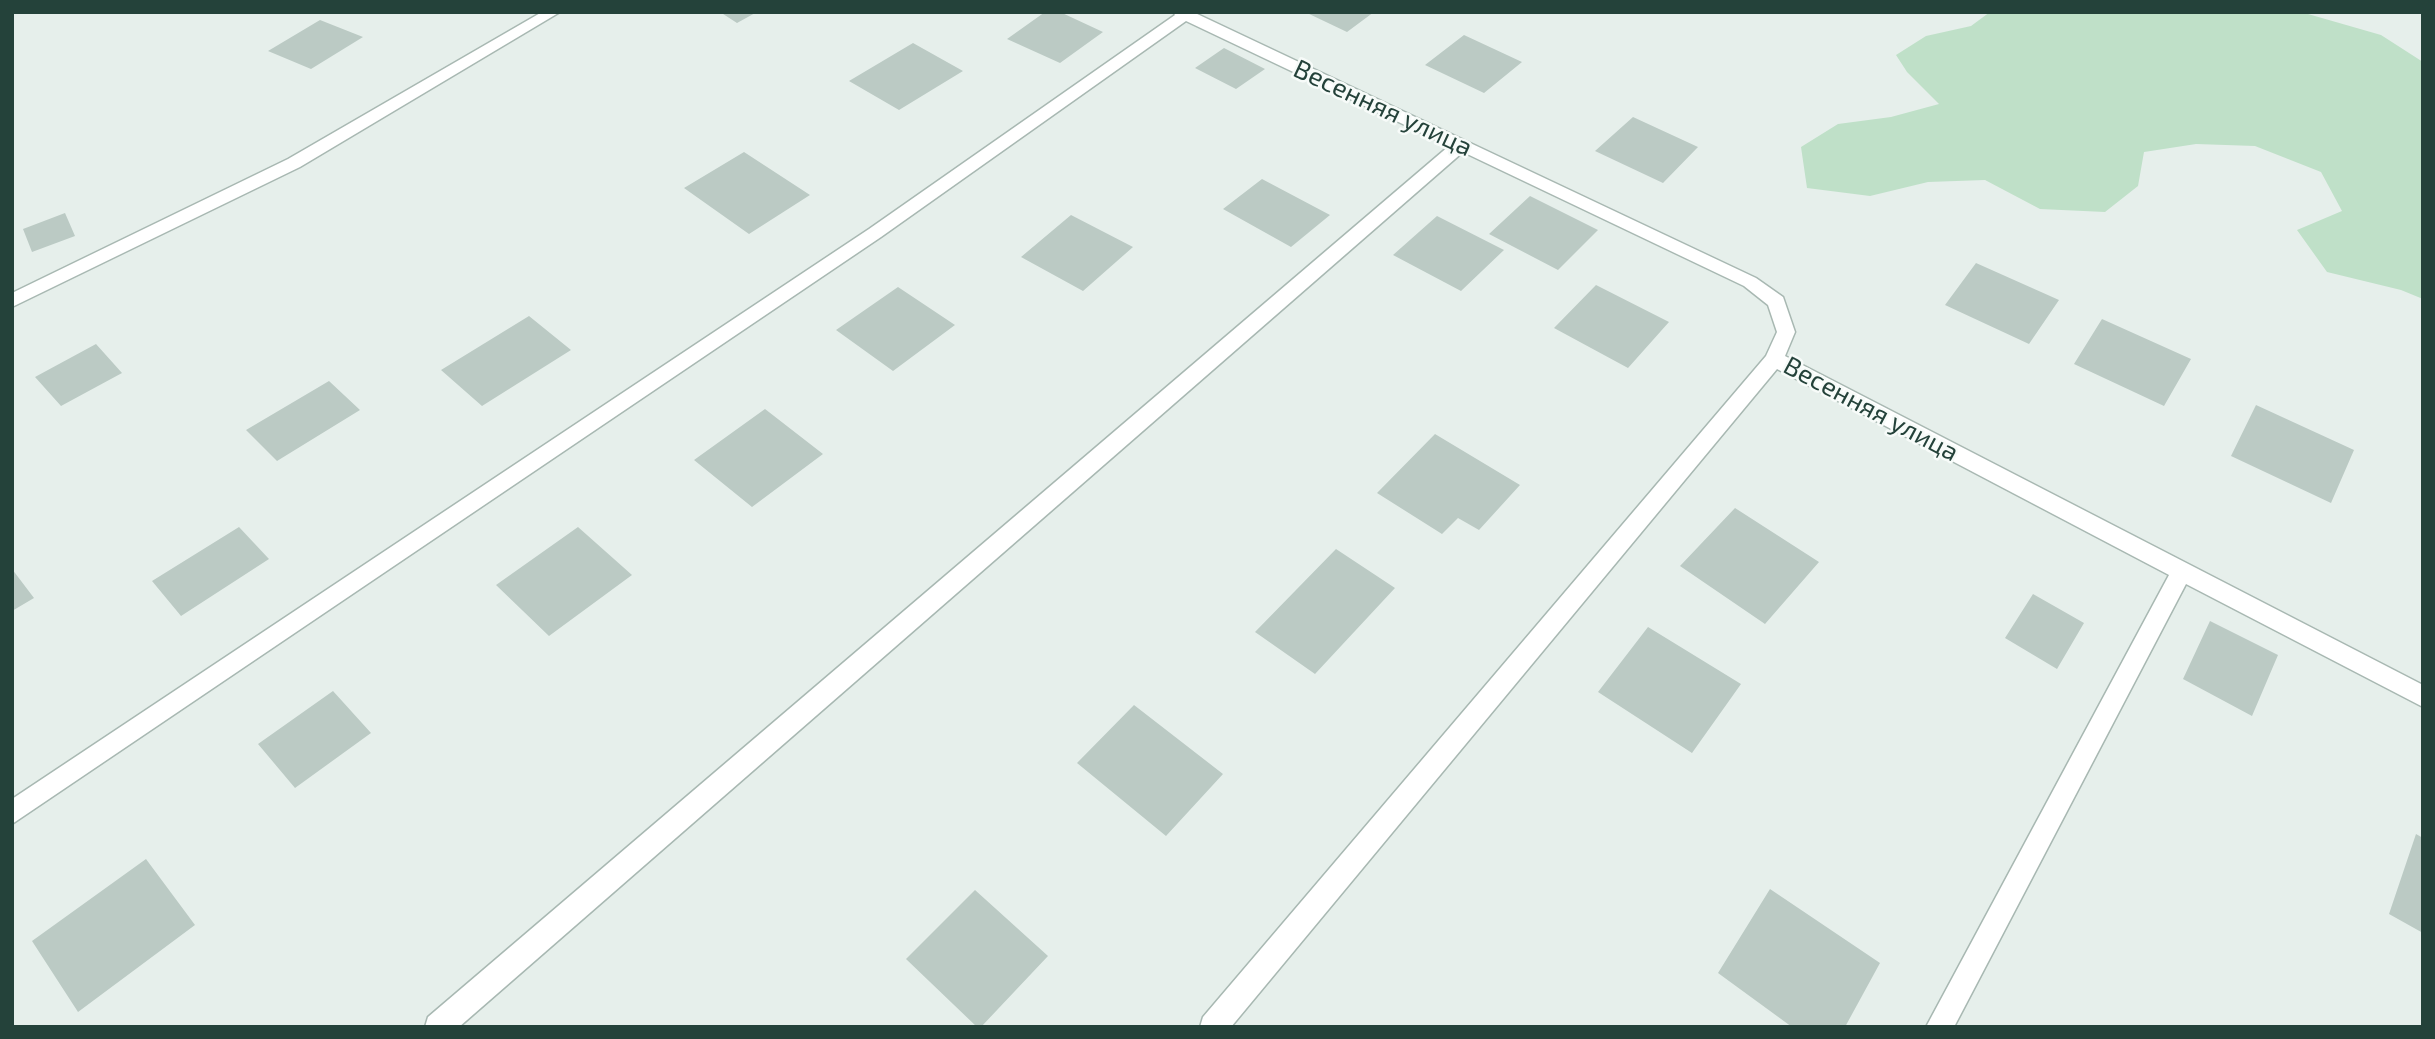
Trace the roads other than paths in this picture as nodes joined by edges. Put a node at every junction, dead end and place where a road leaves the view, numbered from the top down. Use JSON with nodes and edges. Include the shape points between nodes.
{"nodes":[{"id":1,"x":553,"y":12,"type":"edge"},
{"id":2,"x":1183,"y":13,"type":"edge"},
{"id":3,"x":1461,"y":145,"type":"junction"},
{"id":4,"x":12,"y":300,"type":"edge"},
{"id":5,"x":1774,"y":359,"type":"junction"},
{"id":6,"x":2182,"y":571,"type":"junction"},
{"id":7,"x":2423,"y":697,"type":"edge"},
{"id":8,"x":12,"y":813,"type":"edge"},
{"id":9,"x":438,"y":1027,"type":"edge"},
{"id":10,"x":1213,"y":1027,"type":"edge"},
{"id":11,"x":1939,"y":1027,"type":"edge"}],
"edges":[{"from":1,"to":4,"type":"street","via":[[294,163]]},
{"from":2,"to":3,"type":"street","name":"Весенняя улица"},
{"from":2,"to":8,"type":"street","via":[[875,233]]},
{"from":3,"to":5,"type":"street","name":"Весенняя улица","via":[[1750,282],[1776,302],[1786,332]]},
{"from":3,"to":9,"type":"street"},
{"from":5,"to":6,"type":"street","name":"Весенняя улица"},
{"from":5,"to":10,"type":"street"},
{"from":6,"to":7,"type":"street","name":"Весенняя улица"},
{"from":6,"to":11,"type":"street"}]}
